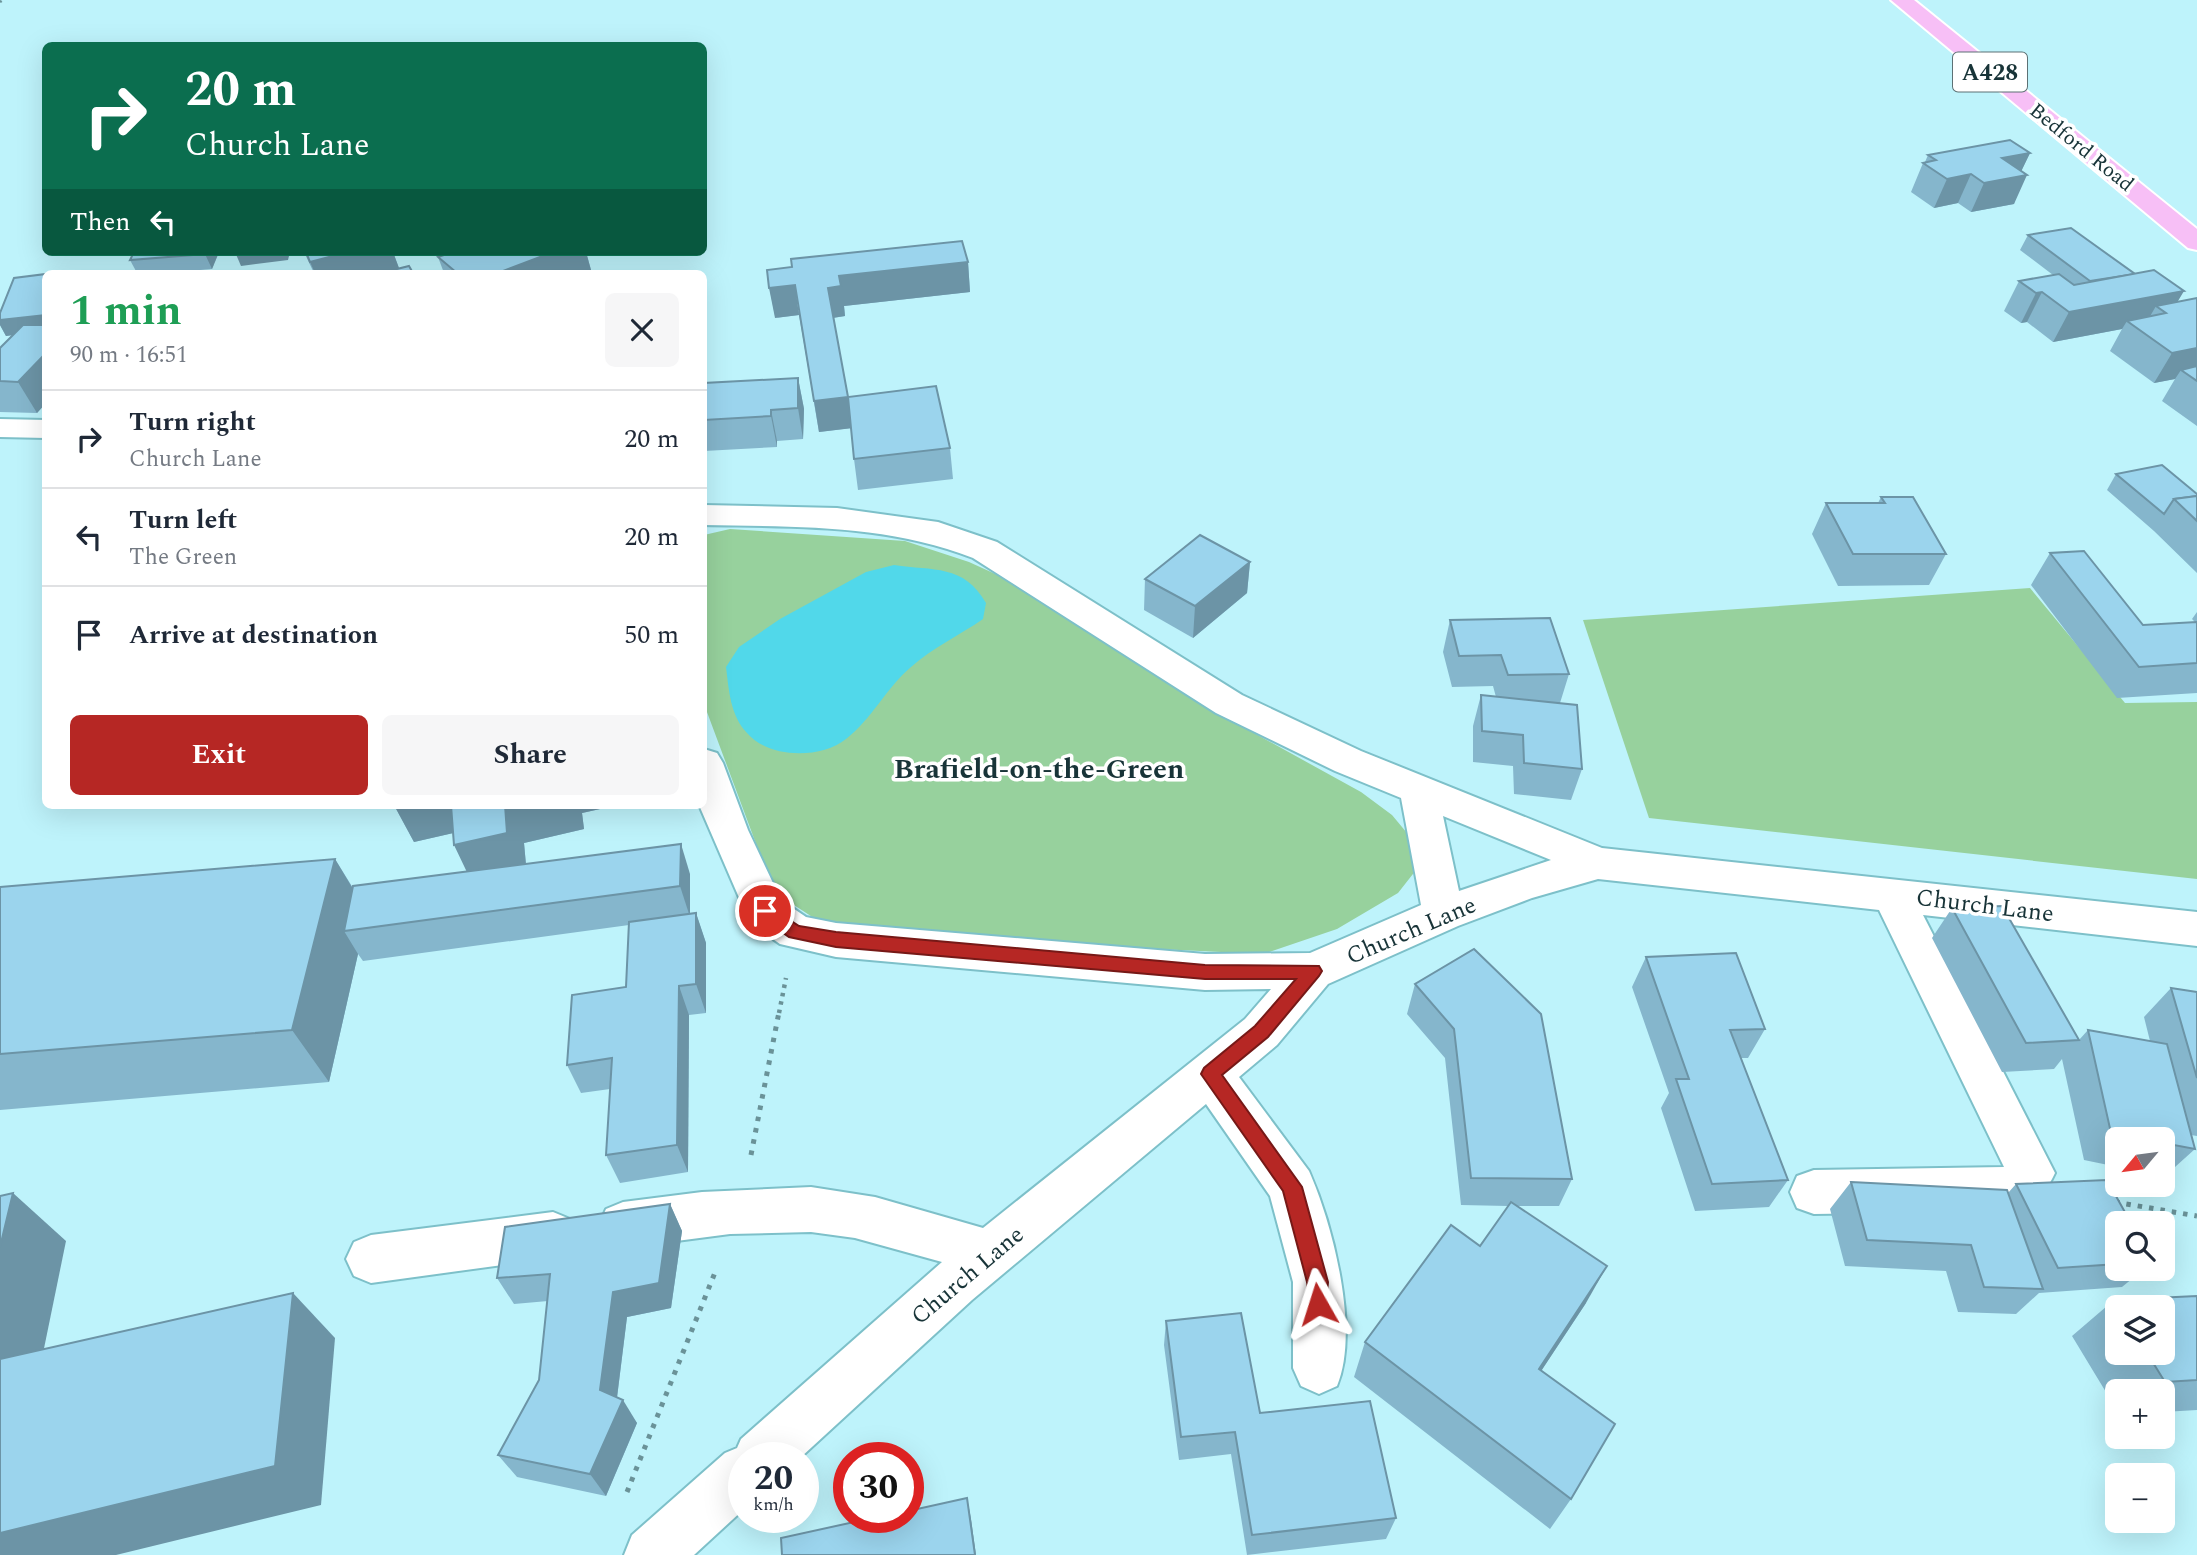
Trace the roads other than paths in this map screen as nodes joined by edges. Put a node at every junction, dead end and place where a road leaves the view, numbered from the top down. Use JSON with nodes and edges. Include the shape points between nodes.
{"nodes":[{"id":1,"x":1901,"y":0,"type":"edge"},
{"id":2,"x":2197,"y":242,"type":"edge"},
{"id":3,"x":0,"y":428,"type":"edge"},
{"id":4,"x":42,"y":429,"type":"edge"},
{"id":5,"x":707,"y":515,"type":"edge"},
{"id":6,"x":707,"y":770,"type":"edge"},
{"id":7,"x":1419,"y":792,"type":"junction"},
{"id":8,"x":1598,"y":863,"type":"junction"},
{"id":9,"x":1892,"y":894,"type":"junction"},
{"id":10,"x":1443,"y":914,"type":"junction"},
{"id":11,"x":2197,"y":929,"type":"edge"},
{"id":12,"x":1313,"y":971,"type":"junction"},
{"id":13,"x":1211,"y":1074,"type":"junction"},
{"id":14,"x":1814,"y":1192,"type":"dead end"},
{"id":15,"x":990,"y":1254,"type":"junction"},
{"id":16,"x":371,"y":1259,"type":"dead end"},
{"id":17,"x":1319,"y":1368,"type":"dead end"},
{"id":18,"x":778,"y":1442,"type":"edge"},
{"id":19,"x":728,"y":1486,"type":"edge"},
{"id":20,"x":652,"y":1555,"type":"edge"}],
"edges":[{"from":1,"to":2,"type":"highway","name":"Bedford Road","number":"A428"},
{"from":3,"to":4,"type":"street"},
{"from":5,"to":7,"type":"street","via":[[837,518],[938,532],[985,550],[1229,704]]},
{"from":6,"to":12,"type":"street","via":[[765,911],[795,932],[836,940],[1205,972]]},
{"from":7,"to":8,"type":"street"},
{"from":7,"to":10,"type":"street"},
{"from":8,"to":9,"type":"street","name":"Church Lane"},
{"from":8,"to":10,"type":"street","name":"Church Lane"},
{"from":9,"to":11,"type":"street","name":"Church Lane"},
{"from":9,"to":14,"type":"street","via":[[2031,1173],[2015,1189]]},
{"from":10,"to":12,"type":"street","name":"Church Lane"},
{"from":12,"to":13,"type":"street","name":"Church Lane","via":[[1261,1032]]},
{"from":13,"to":15,"type":"street","name":"Church Lane"},
{"from":13,"to":17,"type":"street","via":[[1292,1187],[1318,1282]]},
{"from":15,"to":16,"type":"street","via":[[834,1212],[740,1210]]},
{"from":15,"to":18,"type":"street","name":"Church Lane"},
{"from":19,"to":20,"type":"street"}]}
